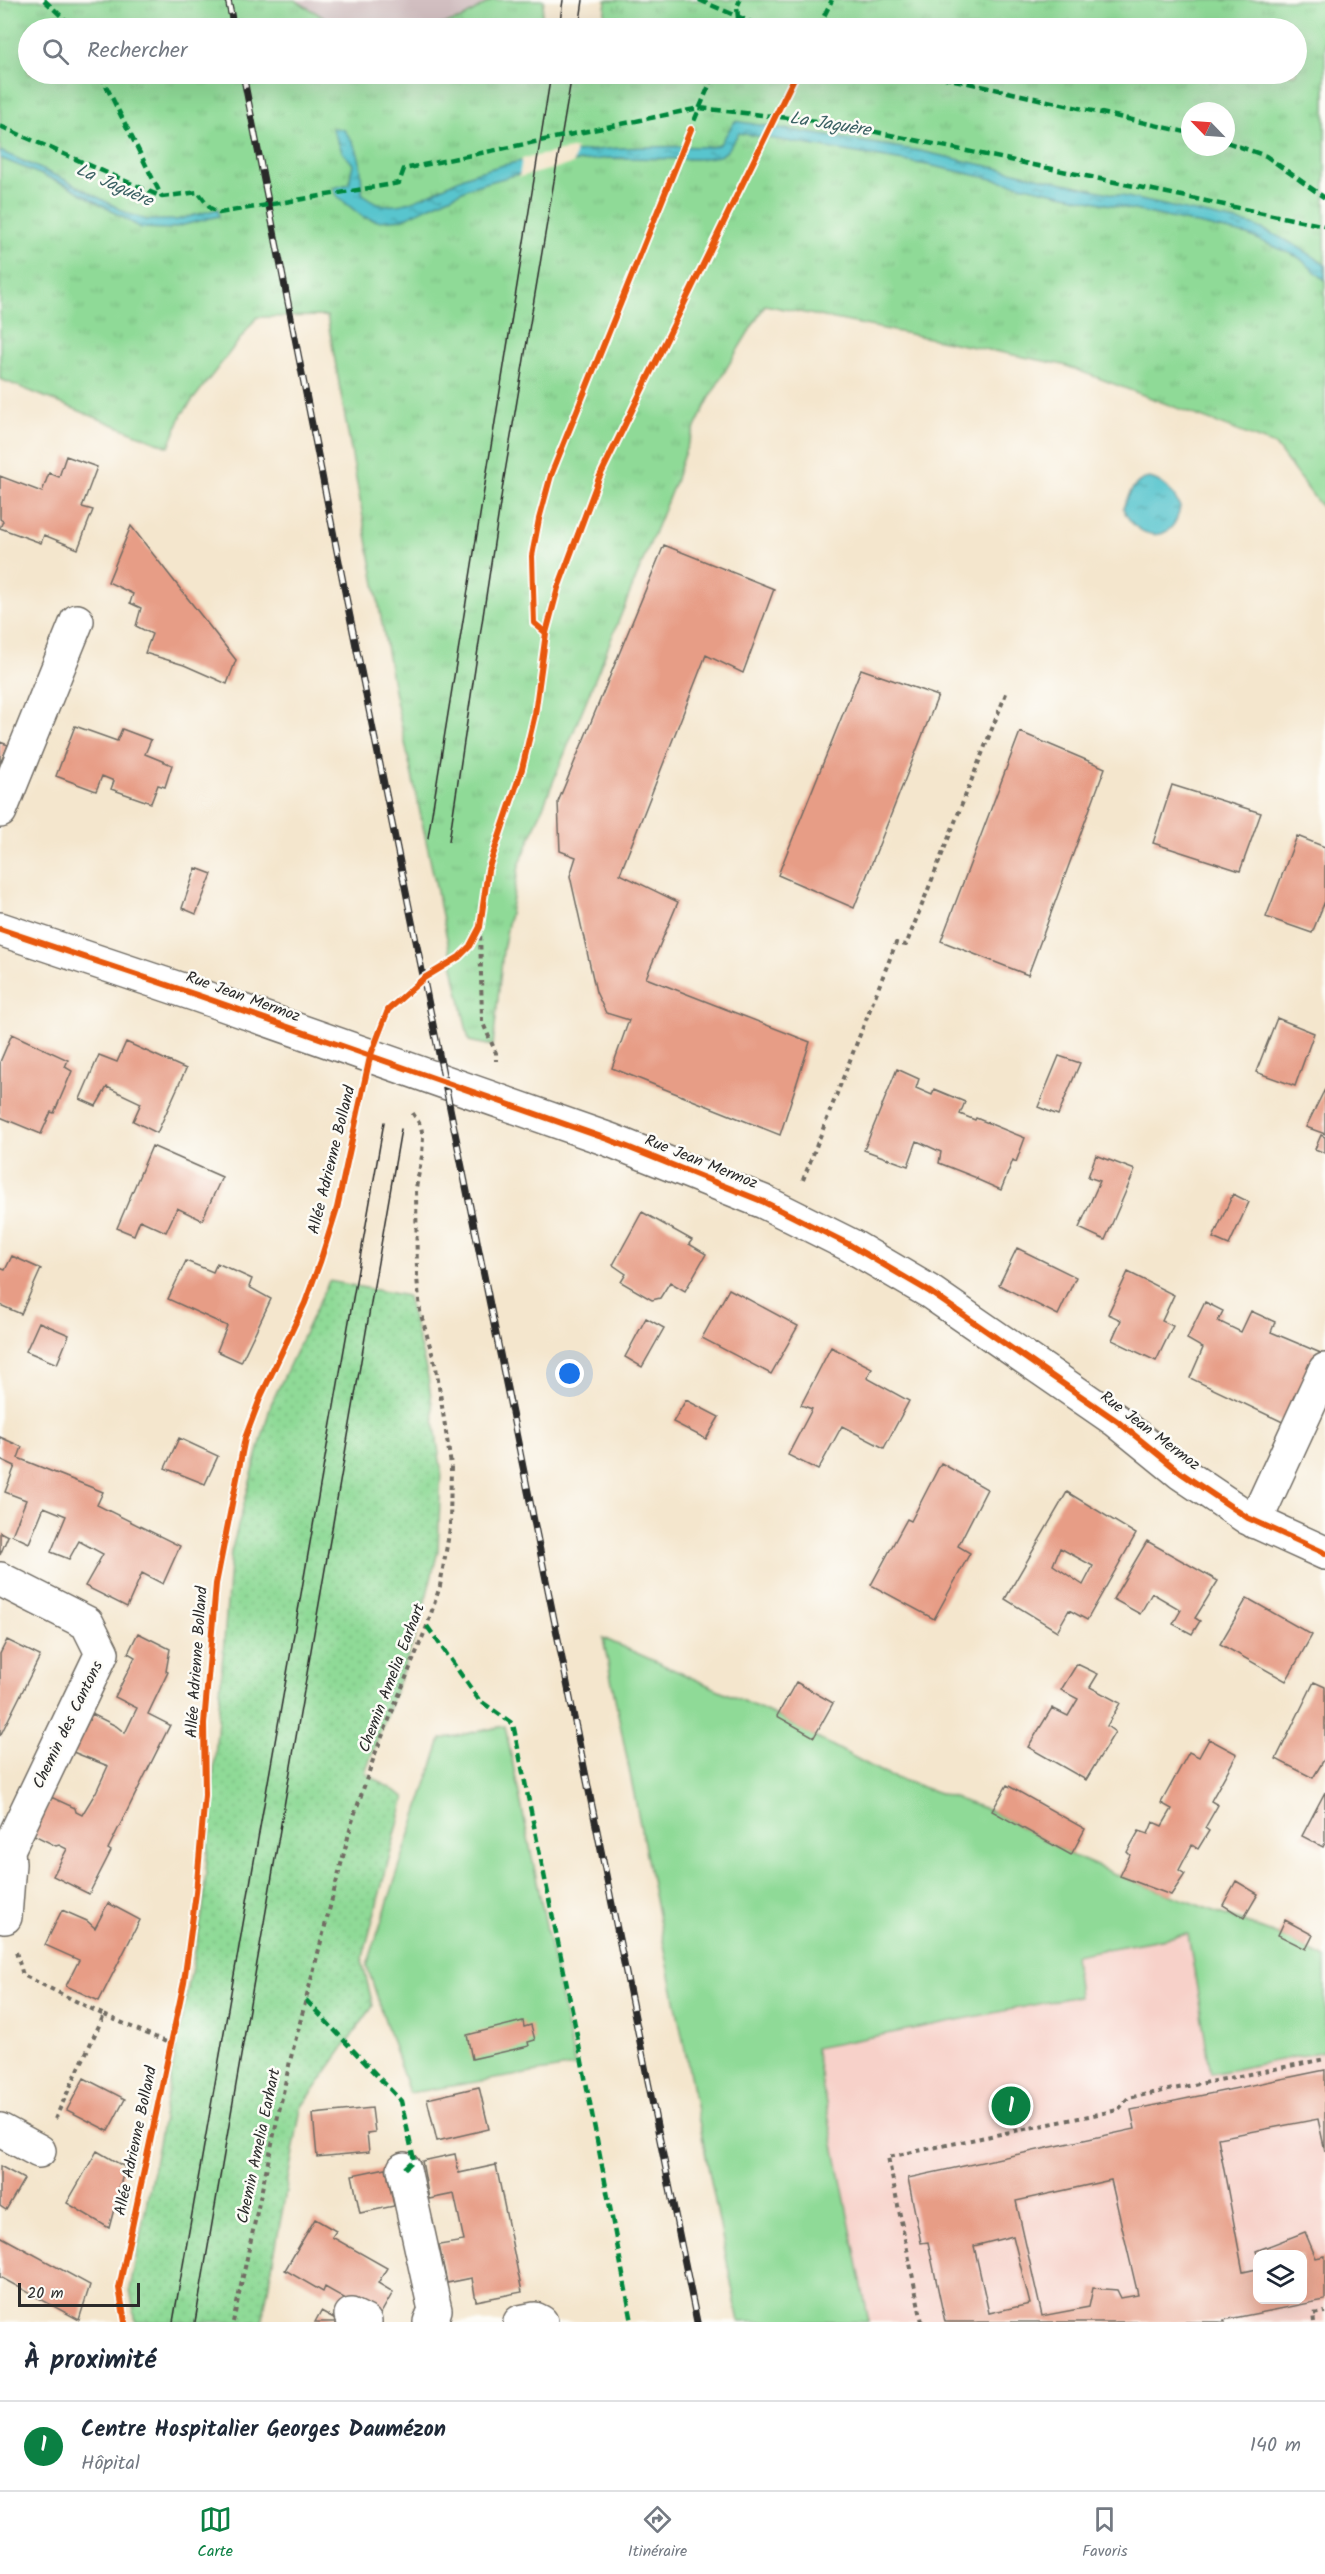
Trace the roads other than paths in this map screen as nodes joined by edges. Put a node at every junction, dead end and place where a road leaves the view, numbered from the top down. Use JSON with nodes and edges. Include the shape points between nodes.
{"nodes":[{"id":1,"x":77,"y":621,"type":"dead end"},
{"id":2,"x":0,"y":810,"type":"edge"},
{"id":3,"x":0,"y":929,"type":"edge"},
{"id":4,"x":1325,"y":1370,"type":"edge"},
{"id":5,"x":1255,"y":1522,"type":"junction"},
{"id":6,"x":1325,"y":1553,"type":"edge"},
{"id":7,"x":0,"y":1579,"type":"edge"},
{"id":8,"x":2,"y":1917,"type":"edge"},
{"id":9,"x":0,"y":2130,"type":"edge"},
{"id":10,"x":39,"y":2151,"type":"road end"},
{"id":11,"x":404,"y":2169,"type":"dead end"},
{"id":12,"x":430,"y":2322,"type":"edge"},
{"id":13,"x":520,"y":2322,"type":"edge"},
{"id":14,"x":541,"y":2322,"type":"edge"}],
"edges":[{"from":1,"to":2,"type":"street"},
{"from":3,"to":5,"type":"street","name":"Rue Jean Mermoz","via":[[610,1140],[790,1214],[930,1292]]},
{"from":4,"to":5,"type":"street"},
{"from":5,"to":6,"type":"street","name":"Rue Jean Mermoz"},
{"from":7,"to":8,"type":"street","name":"Chemin des Cantons","via":[[87,1623],[102,1653],[8,1850]]},
{"from":9,"to":10,"type":"street"},
{"from":11,"to":12,"type":"street","via":[[435,2310]]},
{"from":13,"to":14,"type":"street"}]}
